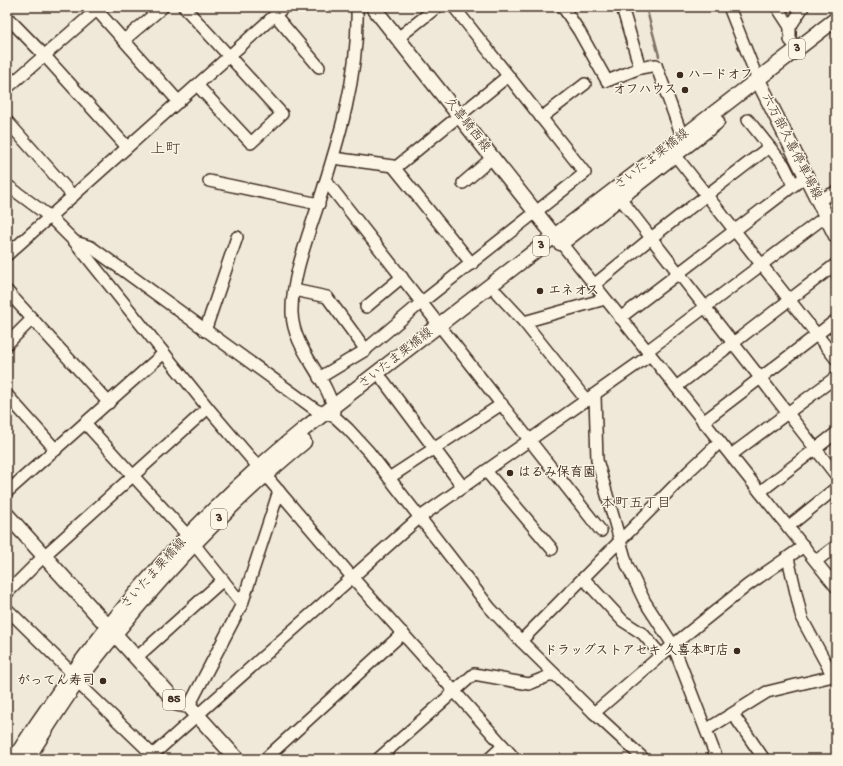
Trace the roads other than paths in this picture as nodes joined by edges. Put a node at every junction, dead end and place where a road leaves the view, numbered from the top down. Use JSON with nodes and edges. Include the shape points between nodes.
{"nodes":[{"id":1,"x":162,"y":7,"type":"edge"},
{"id":2,"x":184,"y":7,"type":"edge"},
{"id":3,"x":284,"y":7,"type":"edge"},
{"id":4,"x":357,"y":7,"type":"edge"},
{"id":5,"x":373,"y":7,"type":"edge"},
{"id":6,"x":437,"y":7,"type":"edge"},
{"id":7,"x":454,"y":7,"type":"edge"},
{"id":8,"x":563,"y":7,"type":"edge"},
{"id":9,"x":622,"y":7,"type":"edge"},
{"id":10,"x":730,"y":7,"type":"edge"},
{"id":11,"x":777,"y":7,"type":"edge"},
{"id":12,"x":803,"y":7,"type":"edge"},
{"id":13,"x":97,"y":8,"type":"edge"},
{"id":14,"x":275,"y":15,"type":"junction"},
{"id":15,"x":7,"y":17,"type":"edge"},
{"id":16,"x":836,"y":19,"type":"edge"},
{"id":17,"x":790,"y":27,"type":"junction"},
{"id":18,"x":836,"y":31,"type":"edge"},
{"id":19,"x":398,"y":38,"type":"junction"},
{"id":20,"x":124,"y":40,"type":"junction"},
{"id":21,"x":798,"y":49,"type":"junction"},
{"id":22,"x":44,"y":55,"type":"junction"},
{"id":23,"x":230,"y":56,"type":"junction"},
{"id":24,"x":319,"y":67,"type":"dead end"},
{"id":25,"x":640,"y":68,"type":"junction"},
{"id":26,"x":508,"y":76,"type":"junction"},
{"id":27,"x":585,"y":84,"type":"dead end"},
{"id":28,"x":760,"y":84,"type":"junction"},
{"id":29,"x":197,"y":85,"type":"junction"},
{"id":30,"x":7,"y":88,"type":"edge"},
{"id":31,"x":179,"y":102,"type":"junction"},
{"id":32,"x":459,"y":116,"type":"junction"},
{"id":33,"x":541,"y":118,"type":"junction"},
{"id":34,"x":748,"y":120,"type":"dead end"},
{"id":35,"x":7,"y":121,"type":"edge"},
{"id":36,"x":682,"y":136,"type":"junction"},
{"id":37,"x":769,"y":147,"type":"junction"},
{"id":38,"x":127,"y":148,"type":"junction"},
{"id":39,"x":675,"y":155,"type":"junction"},
{"id":40,"x":332,"y":158,"type":"junction"},
{"id":41,"x":492,"y":158,"type":"junction"},
{"id":42,"x":395,"y":168,"type":"junction"},
{"id":43,"x":806,"y":176,"type":"junction"},
{"id":44,"x":209,"y":181,"type":"dead end"},
{"id":45,"x":326,"y":181,"type":"junction"},
{"id":46,"x":463,"y":183,"type":"dead end"},
{"id":47,"x":7,"y":185,"type":"edge"},
{"id":48,"x":794,"y":185,"type":"junction"},
{"id":49,"x":836,"y":192,"type":"edge"},
{"id":50,"x":708,"y":195,"type":"junction"},
{"id":51,"x":73,"y":196,"type":"junction"},
{"id":52,"x":620,"y":198,"type":"junction"},
{"id":53,"x":818,"y":200,"type":"junction"},
{"id":54,"x":318,"y":204,"type":"junction"},
{"id":55,"x":535,"y":212,"type":"junction"},
{"id":56,"x":826,"y":216,"type":"junction"},
{"id":57,"x":50,"y":217,"type":"junction"},
{"id":58,"x":735,"y":230,"type":"junction"},
{"id":59,"x":836,"y":236,"type":"edge"},
{"id":60,"x":237,"y":237,"type":"dead end"},
{"id":61,"x":651,"y":238,"type":"junction"},
{"id":62,"x":558,"y":240,"type":"junction"},
{"id":63,"x":75,"y":242,"type":"junction"},
{"id":64,"x":7,"y":255,"type":"edge"},
{"id":65,"x":472,"y":264,"type":"junction"},
{"id":66,"x":762,"y":264,"type":"junction"},
{"id":67,"x":836,"y":264,"type":"edge"},
{"id":68,"x":679,"y":273,"type":"junction"},
{"id":69,"x":402,"y":277,"type":"junction"},
{"id":70,"x":594,"y":284,"type":"junction"},
{"id":71,"x":294,"y":290,"type":"junction"},
{"id":72,"x":7,"y":291,"type":"edge"},
{"id":73,"x":497,"y":293,"type":"junction"},
{"id":74,"x":605,"y":299,"type":"junction"},
{"id":75,"x":790,"y":300,"type":"junction"},
{"id":76,"x":422,"y":302,"type":"junction"},
{"id":77,"x":366,"y":307,"type":"dead end"},
{"id":78,"x":705,"y":307,"type":"junction"},
{"id":79,"x":620,"y":318,"type":"junction"},
{"id":80,"x":32,"y":319,"type":"junction"},
{"id":81,"x":836,"y":320,"type":"edge"},
{"id":82,"x":524,"y":322,"type":"junction"},
{"id":83,"x":442,"y":329,"type":"junction"},
{"id":84,"x":205,"y":331,"type":"junction"},
{"id":85,"x":817,"y":335,"type":"junction"},
{"id":86,"x":733,"y":343,"type":"junction"},
{"id":87,"x":7,"y":344,"type":"edge"},
{"id":88,"x":366,"y":350,"type":"junction"},
{"id":89,"x":164,"y":353,"type":"junction"},
{"id":90,"x":649,"y":353,"type":"junction"},
{"id":91,"x":836,"y":359,"type":"edge"},
{"id":92,"x":836,"y":377,"type":"edge"},
{"id":93,"x":319,"y":378,"type":"junction"},
{"id":94,"x":760,"y":378,"type":"junction"},
{"id":95,"x":383,"y":380,"type":"junction"},
{"id":96,"x":676,"y":387,"type":"junction"},
{"id":97,"x":7,"y":396,"type":"edge"},
{"id":98,"x":591,"y":398,"type":"junction"},
{"id":99,"x":109,"y":403,"type":"junction"},
{"id":100,"x":502,"y":404,"type":"junction"},
{"id":101,"x":208,"y":408,"type":"junction"},
{"id":102,"x":331,"y":413,"type":"junction"},
{"id":103,"x":788,"y":413,"type":"junction"},
{"id":104,"x":703,"y":422,"type":"junction"},
{"id":105,"x":85,"y":424,"type":"junction"},
{"id":106,"x":836,"y":433,"type":"edge"},
{"id":107,"x":531,"y":439,"type":"junction"},
{"id":108,"x":720,"y":442,"type":"junction"},
{"id":109,"x":434,"y":448,"type":"junction"},
{"id":110,"x":815,"y":448,"type":"junction"},
{"id":111,"x":56,"y":450,"type":"junction"},
{"id":112,"x":730,"y":455,"type":"junction"},
{"id":113,"x":263,"y":471,"type":"junction"},
{"id":114,"x":486,"y":471,"type":"junction"},
{"id":115,"x":836,"y":475,"type":"edge"},
{"id":116,"x":133,"y":476,"type":"junction"},
{"id":117,"x":389,"y":478,"type":"junction"},
{"id":118,"x":463,"y":487,"type":"junction"},
{"id":119,"x":836,"y":488,"type":"edge"},
{"id":120,"x":280,"y":491,"type":"junction"},
{"id":121,"x":7,"y":492,"type":"edge"},
{"id":122,"x":760,"y":492,"type":"junction"},
{"id":123,"x":7,"y":515,"type":"edge"},
{"id":124,"x":419,"y":518,"type":"junction"},
{"id":125,"x":788,"y":527,"type":"junction"},
{"id":126,"x":601,"y":531,"type":"dead end"},
{"id":127,"x":191,"y":540,"type":"junction"},
{"id":128,"x":621,"y":542,"type":"junction"},
{"id":129,"x":804,"y":546,"type":"junction"},
{"id":130,"x":836,"y":546,"type":"edge"},
{"id":131,"x":552,"y":549,"type":"dead end"},
{"id":132,"x":44,"y":556,"type":"junction"},
{"id":133,"x":788,"y":558,"type":"junction"},
{"id":134,"x":816,"y":561,"type":"junction"},
{"id":135,"x":352,"y":577,"type":"junction"},
{"id":136,"x":584,"y":579,"type":"junction"},
{"id":137,"x":224,"y":580,"type":"junction"},
{"id":138,"x":836,"y":587,"type":"edge"},
{"id":139,"x":7,"y":593,"type":"edge"},
{"id":140,"x":242,"y":604,"type":"junction"},
{"id":141,"x":7,"y":609,"type":"edge"},
{"id":142,"x":112,"y":630,"type":"junction"},
{"id":143,"x":403,"y":633,"type":"junction"},
{"id":144,"x":521,"y":642,"type":"junction"},
{"id":145,"x":674,"y":645,"type":"junction"},
{"id":146,"x":661,"y":655,"type":"junction"},
{"id":147,"x":136,"y":658,"type":"junction"},
{"id":148,"x":554,"y":674,"type":"junction"},
{"id":149,"x":835,"y":675,"type":"edge"},
{"id":150,"x":75,"y":678,"type":"junction"},
{"id":151,"x":454,"y":691,"type":"junction"},
{"id":152,"x":193,"y":710,"type":"junction"},
{"id":153,"x":594,"y":713,"type":"junction"},
{"id":154,"x":733,"y":714,"type":"junction"},
{"id":155,"x":706,"y":730,"type":"junction"},
{"id":156,"x":503,"y":746,"type":"junction"},
{"id":157,"x":150,"y":757,"type":"edge"},
{"id":158,"x":14,"y":759,"type":"edge"},
{"id":159,"x":27,"y":759,"type":"edge"},
{"id":160,"x":238,"y":759,"type":"edge"},
{"id":161,"x":265,"y":759,"type":"edge"},
{"id":162,"x":378,"y":759,"type":"edge"},
{"id":163,"x":489,"y":759,"type":"edge"},
{"id":164,"x":515,"y":759,"type":"edge"},
{"id":165,"x":644,"y":759,"type":"edge"},
{"id":166,"x":717,"y":759,"type":"edge"},
{"id":167,"x":764,"y":759,"type":"edge"}],
"edges":[{"from":1,"to":20,"type":"street"},
{"from":2,"to":23,"type":"street"},
{"from":3,"to":14,"type":"street"},
{"from":4,"to":40,"type":"street","via":[[353,76]]},
{"from":5,"to":19,"type":"main road","name":"久喜騎西線"},
{"from":6,"to":19,"type":"street"},
{"from":7,"to":26,"type":"street"},
{"from":8,"to":25,"type":"street","via":[[607,81]]},
{"from":9,"to":25,"type":"street"},
{"from":10,"to":28,"type":"street"},
{"from":11,"to":17,"type":"street"},
{"from":12,"to":17,"type":"street"},
{"from":13,"to":20,"type":"street"},
{"from":13,"to":22,"type":"street"},
{"from":14,"to":23,"type":"street"},
{"from":14,"to":24,"type":"street"},
{"from":15,"to":22,"type":"street"},
{"from":16,"to":21,"type":"main road","name":"さいたま栗橋線","number":"3"},
{"from":17,"to":21,"type":"street","via":[[790,40]]},
{"from":18,"to":28,"type":"main road","name":"さいたま栗橋線","number":"3"},
{"from":19,"to":32,"type":"main road","name":"久喜騎西線"},
{"from":20,"to":31,"type":"street"},
{"from":21,"to":28,"type":"main road","name":"さいたま栗橋線","number":"3"},
{"from":22,"to":30,"type":"street"},
{"from":22,"to":38,"type":"street"},
{"from":23,"to":29,"type":"street"},
{"from":23,"to":29,"type":"street","via":[[282,114],[251,143]]},
{"from":25,"to":36,"type":"street","via":[[656,65]]},
{"from":26,"to":32,"type":"street"},
{"from":26,"to":33,"type":"street"},
{"from":27,"to":33,"type":"street"},
{"from":28,"to":36,"type":"main road","name":"さいたま栗橋線","number":"3"},
{"from":28,"to":39,"type":"main road","name":"さいたま栗橋線","number":"3"},
{"from":28,"to":43,"type":"main road","name":"六万部久喜停車場線"},
{"from":29,"to":31,"type":"street"},
{"from":31,"to":38,"type":"street"},
{"from":32,"to":41,"type":"main road","name":"久喜騎西線"},
{"from":32,"to":42,"type":"street"},
{"from":33,"to":55,"type":"street","via":[[585,173]]},
{"from":34,"to":37,"type":"street"},
{"from":35,"to":51,"type":"street"},
{"from":36,"to":39,"type":"street"},
{"from":36,"to":62,"type":"main road","name":"さいたま栗橋線","number":"3"},
{"from":37,"to":48,"type":"street","via":[[784,165]]},
{"from":37,"to":50,"type":"street"},
{"from":38,"to":51,"type":"street"},
{"from":39,"to":50,"type":"street"},
{"from":39,"to":52,"type":"main road","name":"さいたま栗橋線","number":"3"},
{"from":40,"to":42,"type":"street"},
{"from":40,"to":45,"type":"street"},
{"from":41,"to":46,"type":"street"},
{"from":41,"to":55,"type":"main road","name":"久喜騎西線"},
{"from":42,"to":65,"type":"street"},
{"from":43,"to":48,"type":"street"},
{"from":43,"to":53,"type":"main road","name":"六万部久喜停車場線"},
{"from":44,"to":54,"type":"street"},
{"from":45,"to":54,"type":"street"},
{"from":45,"to":69,"type":"street"},
{"from":47,"to":57,"type":"street"},
{"from":48,"to":58,"type":"street"},
{"from":49,"to":53,"type":"street"},
{"from":50,"to":58,"type":"street"},
{"from":50,"to":61,"type":"street"},
{"from":51,"to":57,"type":"street"},
{"from":52,"to":61,"type":"street"},
{"from":52,"to":62,"type":"main road","name":"さいたま栗橋線","number":"3"},
{"from":53,"to":56,"type":"main road","name":"六万部久喜停車場線"},
{"from":54,"to":71,"type":"street"},
{"from":55,"to":62,"type":"main road","name":"久喜騎西線"},
{"from":55,"to":65,"type":"street"},
{"from":56,"to":59,"type":"main road","name":"六万部久喜停車場線"},
{"from":56,"to":66,"type":"street"},
{"from":57,"to":63,"type":"street"},
{"from":57,"to":64,"type":"street"},
{"from":58,"to":66,"type":"street"},
{"from":58,"to":68,"type":"street"},
{"from":60,"to":84,"type":"street"},
{"from":61,"to":68,"type":"street"},
{"from":61,"to":70,"type":"street"},
{"from":62,"to":70,"type":"street"},
{"from":62,"to":73,"type":"main road","name":"さいたま栗橋線","number":"3"},
{"from":62,"to":83,"type":"main road","name":"さいたま栗橋線","number":"3"},
{"from":63,"to":84,"type":"street","via":[[90,247]]},
{"from":63,"to":89,"type":"street"},
{"from":65,"to":76,"type":"street"},
{"from":66,"to":75,"type":"street"},
{"from":66,"to":78,"type":"street"},
{"from":67,"to":75,"type":"street"},
{"from":68,"to":78,"type":"street"},
{"from":68,"to":79,"type":"street"},
{"from":69,"to":76,"type":"street"},
{"from":69,"to":77,"type":"street"},
{"from":70,"to":74,"type":"street"},
{"from":71,"to":88,"type":"street","via":[[327,297]]},
{"from":71,"to":93,"type":"street","via":[[292,312],[295,329]]},
{"from":72,"to":80,"type":"street"},
{"from":73,"to":82,"type":"street"},
{"from":73,"to":83,"type":"main road","name":"さいたま栗橋線","number":"3"},
{"from":74,"to":79,"type":"street"},
{"from":74,"to":82,"type":"street"},
{"from":75,"to":85,"type":"street"},
{"from":75,"to":86,"type":"street"},
{"from":76,"to":83,"type":"street"},
{"from":76,"to":88,"type":"street"},
{"from":78,"to":86,"type":"street"},
{"from":78,"to":90,"type":"street"},
{"from":79,"to":90,"type":"street"},
{"from":80,"to":87,"type":"street"},
{"from":80,"to":99,"type":"street"},
{"from":81,"to":85,"type":"street"},
{"from":82,"to":98,"type":"street"},
{"from":83,"to":95,"type":"main road","name":"さいたま栗橋線","number":"3"},
{"from":83,"to":100,"type":"street"},
{"from":83,"to":102,"type":"main road","name":"さいたま栗橋線","number":"3"},
{"from":84,"to":102,"type":"street","via":[[305,402]]},
{"from":85,"to":91,"type":"street"},
{"from":85,"to":94,"type":"street"},
{"from":86,"to":94,"type":"street"},
{"from":86,"to":96,"type":"street"},
{"from":88,"to":93,"type":"street"},
{"from":89,"to":99,"type":"street"},
{"from":89,"to":101,"type":"street"},
{"from":90,"to":96,"type":"street"},
{"from":90,"to":98,"type":"street"},
{"from":92,"to":103,"type":"street"},
{"from":93,"to":102,"type":"street","via":[[332,399]]},
{"from":94,"to":103,"type":"street"},
{"from":94,"to":104,"type":"street"},
{"from":95,"to":102,"type":"main road","name":"さいたま栗橋線","number":"3"},
{"from":95,"to":109,"type":"street"},
{"from":96,"to":104,"type":"street"},
{"from":97,"to":111,"type":"street"},
{"from":98,"to":107,"type":"street"},
{"from":98,"to":128,"type":"street","via":[[597,460]]},
{"from":99,"to":105,"type":"street"},
{"from":100,"to":107,"type":"street"},
{"from":100,"to":109,"type":"street"},
{"from":101,"to":113,"type":"street"},
{"from":101,"to":116,"type":"street"},
{"from":102,"to":113,"type":"main road","name":"さいたま栗橋線","number":"3"},
{"from":102,"to":117,"type":"street","via":[[369,452]]},
{"from":103,"to":110,"type":"street"},
{"from":103,"to":112,"type":"street"},
{"from":104,"to":108,"type":"street"},
{"from":105,"to":111,"type":"street"},
{"from":105,"to":116,"type":"street"},
{"from":106,"to":110,"type":"street"},
{"from":107,"to":114,"type":"street"},
{"from":107,"to":126,"type":"street"},
{"from":108,"to":112,"type":"street"},
{"from":108,"to":128,"type":"street"},
{"from":109,"to":117,"type":"street"},
{"from":109,"to":118,"type":"street"},
{"from":110,"to":115,"type":"street"},
{"from":110,"to":122,"type":"street"},
{"from":111,"to":121,"type":"street"},
{"from":112,"to":122,"type":"street"},
{"from":113,"to":120,"type":"street"},
{"from":113,"to":127,"type":"main road","name":"さいたま栗橋線","number":"3"},
{"from":114,"to":118,"type":"street"},
{"from":114,"to":131,"type":"street"},
{"from":116,"to":127,"type":"street"},
{"from":116,"to":132,"type":"street"},
{"from":117,"to":124,"type":"street"},
{"from":118,"to":124,"type":"street"},
{"from":119,"to":125,"type":"street"},
{"from":120,"to":135,"type":"street"},
{"from":120,"to":140,"type":"street"},
{"from":122,"to":125,"type":"street"},
{"from":123,"to":132,"type":"main road"},
{"from":124,"to":135,"type":"street"},
{"from":124,"to":144,"type":"street","via":[[490,608]]},
{"from":125,"to":129,"type":"street"},
{"from":127,"to":137,"type":"street"},
{"from":127,"to":142,"type":"main road","name":"さいたま栗橋線","number":"3"},
{"from":128,"to":136,"type":"street"},
{"from":128,"to":145,"type":"street","via":[[627,565],[645,602]]},
{"from":129,"to":133,"type":"street"},
{"from":129,"to":134,"type":"street"},
{"from":130,"to":134,"type":"street"},
{"from":132,"to":139,"type":"street"},
{"from":132,"to":142,"type":"main road"},
{"from":133,"to":145,"type":"street","via":[[748,585]]},
{"from":133,"to":149,"type":"street","via":[[802,619]]},
{"from":134,"to":138,"type":"street"},
{"from":135,"to":143,"type":"street"},
{"from":135,"to":152,"type":"street"},
{"from":136,"to":144,"type":"street"},
{"from":136,"to":146,"type":"street","via":[[623,621],[643,634]]},
{"from":137,"to":140,"type":"street"},
{"from":137,"to":147,"type":"street"},
{"from":140,"to":152,"type":"street"},
{"from":141,"to":150,"type":"street"},
{"from":142,"to":147,"type":"main road","number":"85"},
{"from":142,"to":150,"type":"main road","name":"さいたま栗橋線","number":"3"},
{"from":143,"to":151,"type":"street"},
{"from":143,"to":161,"type":"street"},
{"from":144,"to":148,"type":"street"},
{"from":145,"to":146,"type":"street"},
{"from":145,"to":155,"type":"street"},
{"from":146,"to":153,"type":"street"},
{"from":147,"to":152,"type":"main road","number":"85","via":[[178,704]]},
{"from":148,"to":151,"type":"street","via":[[529,684],[474,674]]},
{"from":148,"to":153,"type":"street"},
{"from":149,"to":154,"type":"street","via":[[767,692]]},
{"from":150,"to":157,"type":"street"},
{"from":150,"to":158,"type":"main road","name":"さいたま栗橋線","number":"3","via":[[44,712]]},
{"from":150,"to":159,"type":"main road","name":"さいたま栗橋線","number":"3"},
{"from":151,"to":156,"type":"street"},
{"from":151,"to":162,"type":"street"},
{"from":152,"to":157,"type":"street"},
{"from":152,"to":160,"type":"main road","number":"85"},
{"from":153,"to":165,"type":"street"},
{"from":154,"to":155,"type":"street"},
{"from":154,"to":167,"type":"street"},
{"from":155,"to":166,"type":"street"},
{"from":156,"to":163,"type":"street"},
{"from":156,"to":164,"type":"street"}]}
